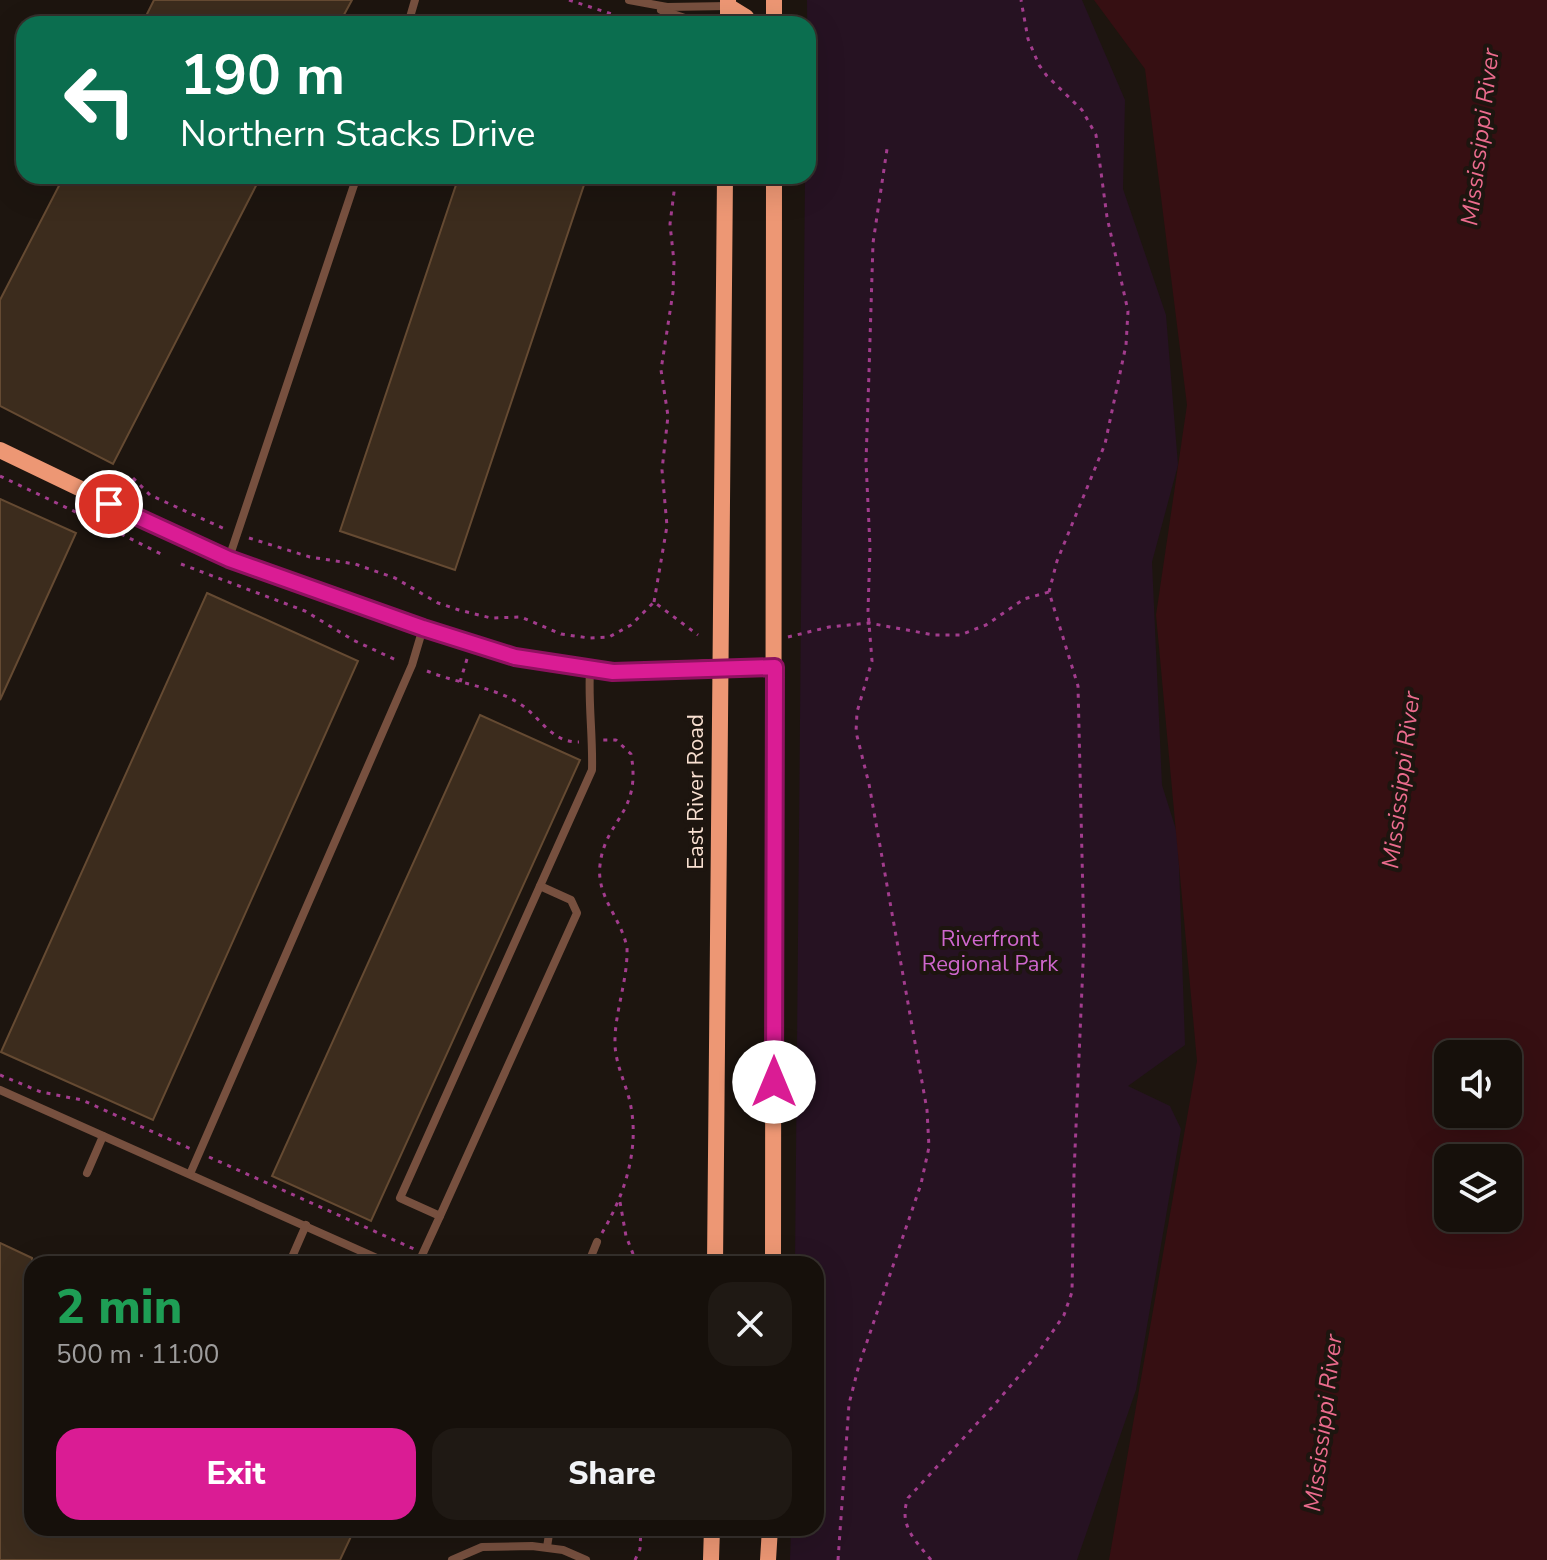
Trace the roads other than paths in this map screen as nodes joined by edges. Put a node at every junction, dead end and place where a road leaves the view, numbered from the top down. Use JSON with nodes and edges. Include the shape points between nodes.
{"nodes":[{"id":1,"x":627,"y":0,"type":"edge"},
{"id":2,"x":728,"y":3,"type":"edge"},
{"id":3,"x":678,"y":16,"type":"edge"},
{"id":4,"x":745,"y":16,"type":"edge"},
{"id":5,"x":354,"y":184,"type":"edge"},
{"id":6,"x":725,"y":184,"type":"edge"},
{"id":7,"x":774,"y":184,"type":"edge"},
{"id":8,"x":0,"y":450,"type":"edge"},
{"id":9,"x":229,"y":559,"type":"junction"},
{"id":10,"x":423,"y":628,"type":"junction"},
{"id":11,"x":719,"y":667,"type":"junction"},
{"id":12,"x":775,"y":667,"type":"junction"},
{"id":13,"x":590,"y":669,"type":"junction"},
{"id":14,"x":540,"y":886,"type":"junction"},
{"id":15,"x":0,"y":1090,"type":"edge"},
{"id":16,"x":103,"y":1136,"type":"junction"},
{"id":17,"x":87,"y":1173,"type":"dead end"},
{"id":18,"x":190,"y":1174,"type":"junction"},
{"id":19,"x":440,"y":1216,"type":"junction"},
{"id":20,"x":306,"y":1225,"type":"junction"},
{"id":21,"x":597,"y":1242,"type":"road end"},
{"id":22,"x":292,"y":1256,"type":"edge"},
{"id":23,"x":373,"y":1256,"type":"edge"},
{"id":24,"x":422,"y":1256,"type":"edge"},
{"id":25,"x":591,"y":1256,"type":"edge"},
{"id":26,"x":715,"y":1256,"type":"edge"},
{"id":27,"x":773,"y":1256,"type":"edge"},
{"id":28,"x":549,"y":1536,"type":"edge"},
{"id":29,"x":712,"y":1536,"type":"edge"},
{"id":30,"x":770,"y":1536,"type":"edge"},
{"id":31,"x":547,"y":1547,"type":"junction"},
{"id":32,"x":452,"y":1560,"type":"edge"},
{"id":33,"x":586,"y":1560,"type":"edge"},
{"id":34,"x":711,"y":1560,"type":"edge"},
{"id":35,"x":768,"y":1560,"type":"edge"}],
"edges":[{"from":1,"to":2,"type":"lane","via":[[667,7]]},
{"from":1,"to":3,"type":"lane"},
{"from":2,"to":4,"type":"street"},
{"from":5,"to":9,"type":"lane"},
{"from":6,"to":11,"type":"street","name":"East River Road"},
{"from":7,"to":12,"type":"street"},
{"from":8,"to":9,"type":"street"},
{"from":9,"to":10,"type":"street"},
{"from":10,"to":13,"type":"street","via":[[515,657]]},
{"from":10,"to":18,"type":"lane","via":[[412,665]]},
{"from":11,"to":12,"type":"street"},
{"from":11,"to":13,"type":"street"},
{"from":11,"to":26,"type":"street","name":"East River Road"},
{"from":12,"to":27,"type":"street"},
{"from":13,"to":14,"type":"lane","via":[[592,770]]},
{"from":14,"to":19,"type":"lane","via":[[571,900],[577,913]]},
{"from":14,"to":19,"type":"lane","via":[[400,1198]]},
{"from":15,"to":16,"type":"lane"},
{"from":16,"to":17,"type":"lane"},
{"from":16,"to":18,"type":"lane"},
{"from":18,"to":20,"type":"lane"},
{"from":19,"to":24,"type":"lane"},
{"from":20,"to":22,"type":"lane"},
{"from":20,"to":23,"type":"lane"},
{"from":21,"to":25,"type":"lane"},
{"from":28,"to":31,"type":"lane"},
{"from":29,"to":34,"type":"street"},
{"from":30,"to":35,"type":"street"},
{"from":31,"to":32,"type":"lane","via":[[482,1547]]},
{"from":31,"to":33,"type":"lane"}]}
